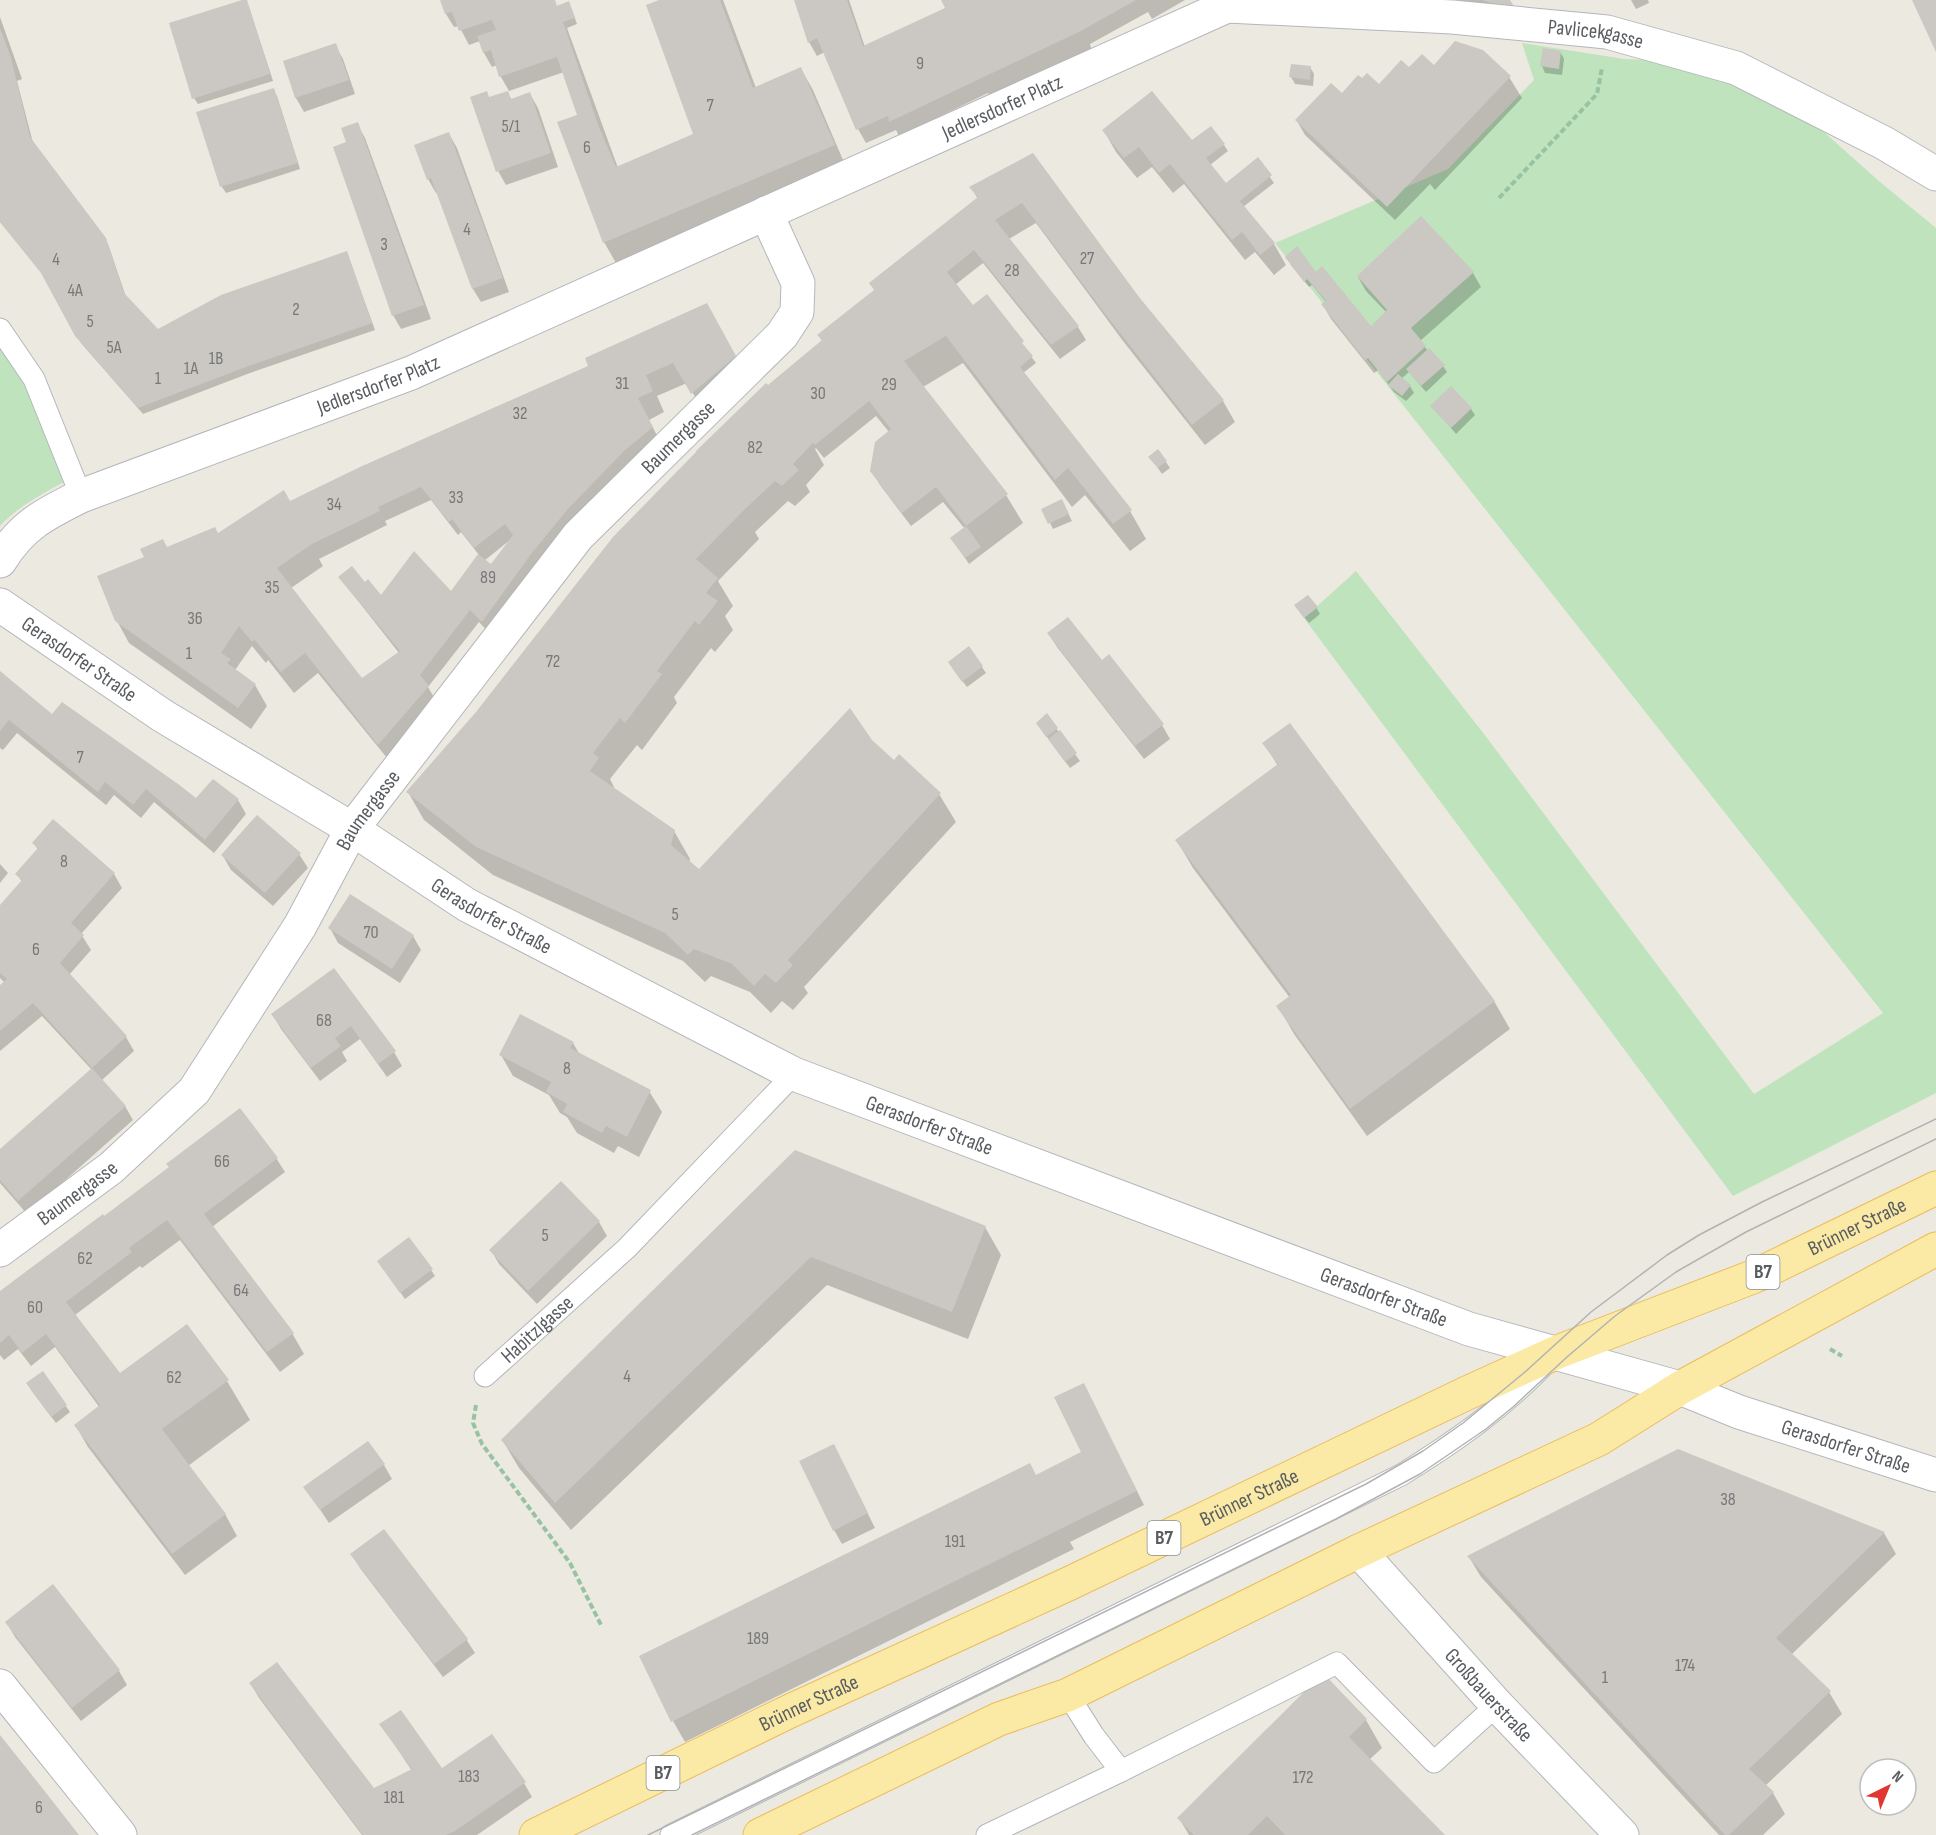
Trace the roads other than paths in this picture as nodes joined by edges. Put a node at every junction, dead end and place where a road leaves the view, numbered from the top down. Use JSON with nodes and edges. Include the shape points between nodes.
{"nodes":[{"id":1,"x":1232,"y":3,"type":"edge"},
{"id":2,"x":1936,"y":174,"type":"edge"},
{"id":3,"x":766,"y":213,"type":"junction"},
{"id":4,"x":0,"y":329,"type":"edge"},
{"id":5,"x":81,"y":496,"type":"junction"},
{"id":6,"x":0,"y":561,"type":"edge"},
{"id":7,"x":0,"y":605,"type":"edge"},
{"id":8,"x":352,"y":829,"type":"junction"},
{"id":9,"x":794,"y":1074,"type":"junction"},
{"id":10,"x":1936,"y":1188,"type":"edge"},
{"id":11,"x":0,"y":1250,"type":"edge"},
{"id":12,"x":1936,"y":1250,"type":"edge"},
{"id":13,"x":1555,"y":1353,"type":"junction"},
{"id":14,"x":485,"y":1376,"type":"road end"},
{"id":15,"x":1680,"y":1388,"type":"junction"},
{"id":16,"x":1936,"y":1475,"type":"edge"},
{"id":17,"x":1359,"y":1551,"type":"junction"},
{"id":18,"x":0,"y":1686,"type":"edge"},
{"id":19,"x":1068,"y":1695,"type":"junction"},
{"id":20,"x":1497,"y":1705,"type":"junction"},
{"id":21,"x":1121,"y":1771,"type":"junction"},
{"id":22,"x":799,"y":1827,"type":"edge"},
{"id":23,"x":120,"y":1835,"type":"edge"},
{"id":24,"x":536,"y":1835,"type":"edge"},
{"id":25,"x":671,"y":1835,"type":"edge"},
{"id":26,"x":760,"y":1835,"type":"edge"},
{"id":27,"x":987,"y":1835,"type":"edge"},
{"id":28,"x":1622,"y":1835,"type":"edge"}],
"edges":[{"from":1,"to":2,"type":"street","name":"Pavlicekgasse","via":[[1452,17],[1607,32],[1736,68],[1884,143]]},
{"from":1,"to":3,"type":"street","name":"Jedlersdorfer Platz"},
{"from":3,"to":5,"type":"street","name":"Jedlersdorfer Platz","via":[[411,373]]},
{"from":3,"to":8,"type":"street","name":"Baumergasse","via":[[798,283],[796,312],[782,335],[578,536]]},
{"from":4,"to":5,"type":"lane","via":[[34,379]]},
{"from":5,"to":6,"type":"street","name":"Jedlersdorfer Platz","via":[[43,515],[12,542]]},
{"from":7,"to":8,"type":"street","name":"Gerasdorfer Straße","via":[[163,716]]},
{"from":8,"to":9,"type":"street","name":"Gerasdorfer Straße","via":[[467,905]]},
{"from":8,"to":11,"type":"street","name":"Baumergasse","via":[[300,926],[194,1091],[111,1168]]},
{"from":9,"to":13,"type":"street","name":"Gerasdorfer Straße","via":[[1469,1329]]},
{"from":9,"to":14,"type":"lane","name":"Habitzlgasse","via":[[627,1248]]},
{"from":10,"to":13,"type":"main road","name":"Brünner Straße","number":"B7","via":[[1755,1276]]},
{"from":12,"to":15,"type":"main road"},
{"from":13,"to":15,"type":"street","name":"Gerasdorfer Straße"},
{"from":13,"to":24,"type":"main road","name":"Brünner Straße","number":"B7","via":[[780,1716]]},
{"from":13,"to":25,"type":"lane","via":[[1483,1420],[1401,1475]]},
{"from":15,"to":16,"type":"street","name":"Gerasdorfer Straße","via":[[1739,1412]]},
{"from":15,"to":17,"type":"main road","via":[[1599,1439]]},
{"from":17,"to":19,"type":"main road"},
{"from":17,"to":20,"type":"street","name":"Großbauerstraße"},
{"from":18,"to":23,"type":"street"},
{"from":19,"to":21,"type":"lane"},
{"from":19,"to":22,"type":"main road","via":[[999,1719]]},
{"from":20,"to":21,"type":"lane","via":[[1434,1762],[1337,1663]]},
{"from":20,"to":28,"type":"street","name":"Großbauerstraße"},
{"from":21,"to":27,"type":"lane"},
{"from":22,"to":26,"type":"main road"}]}
